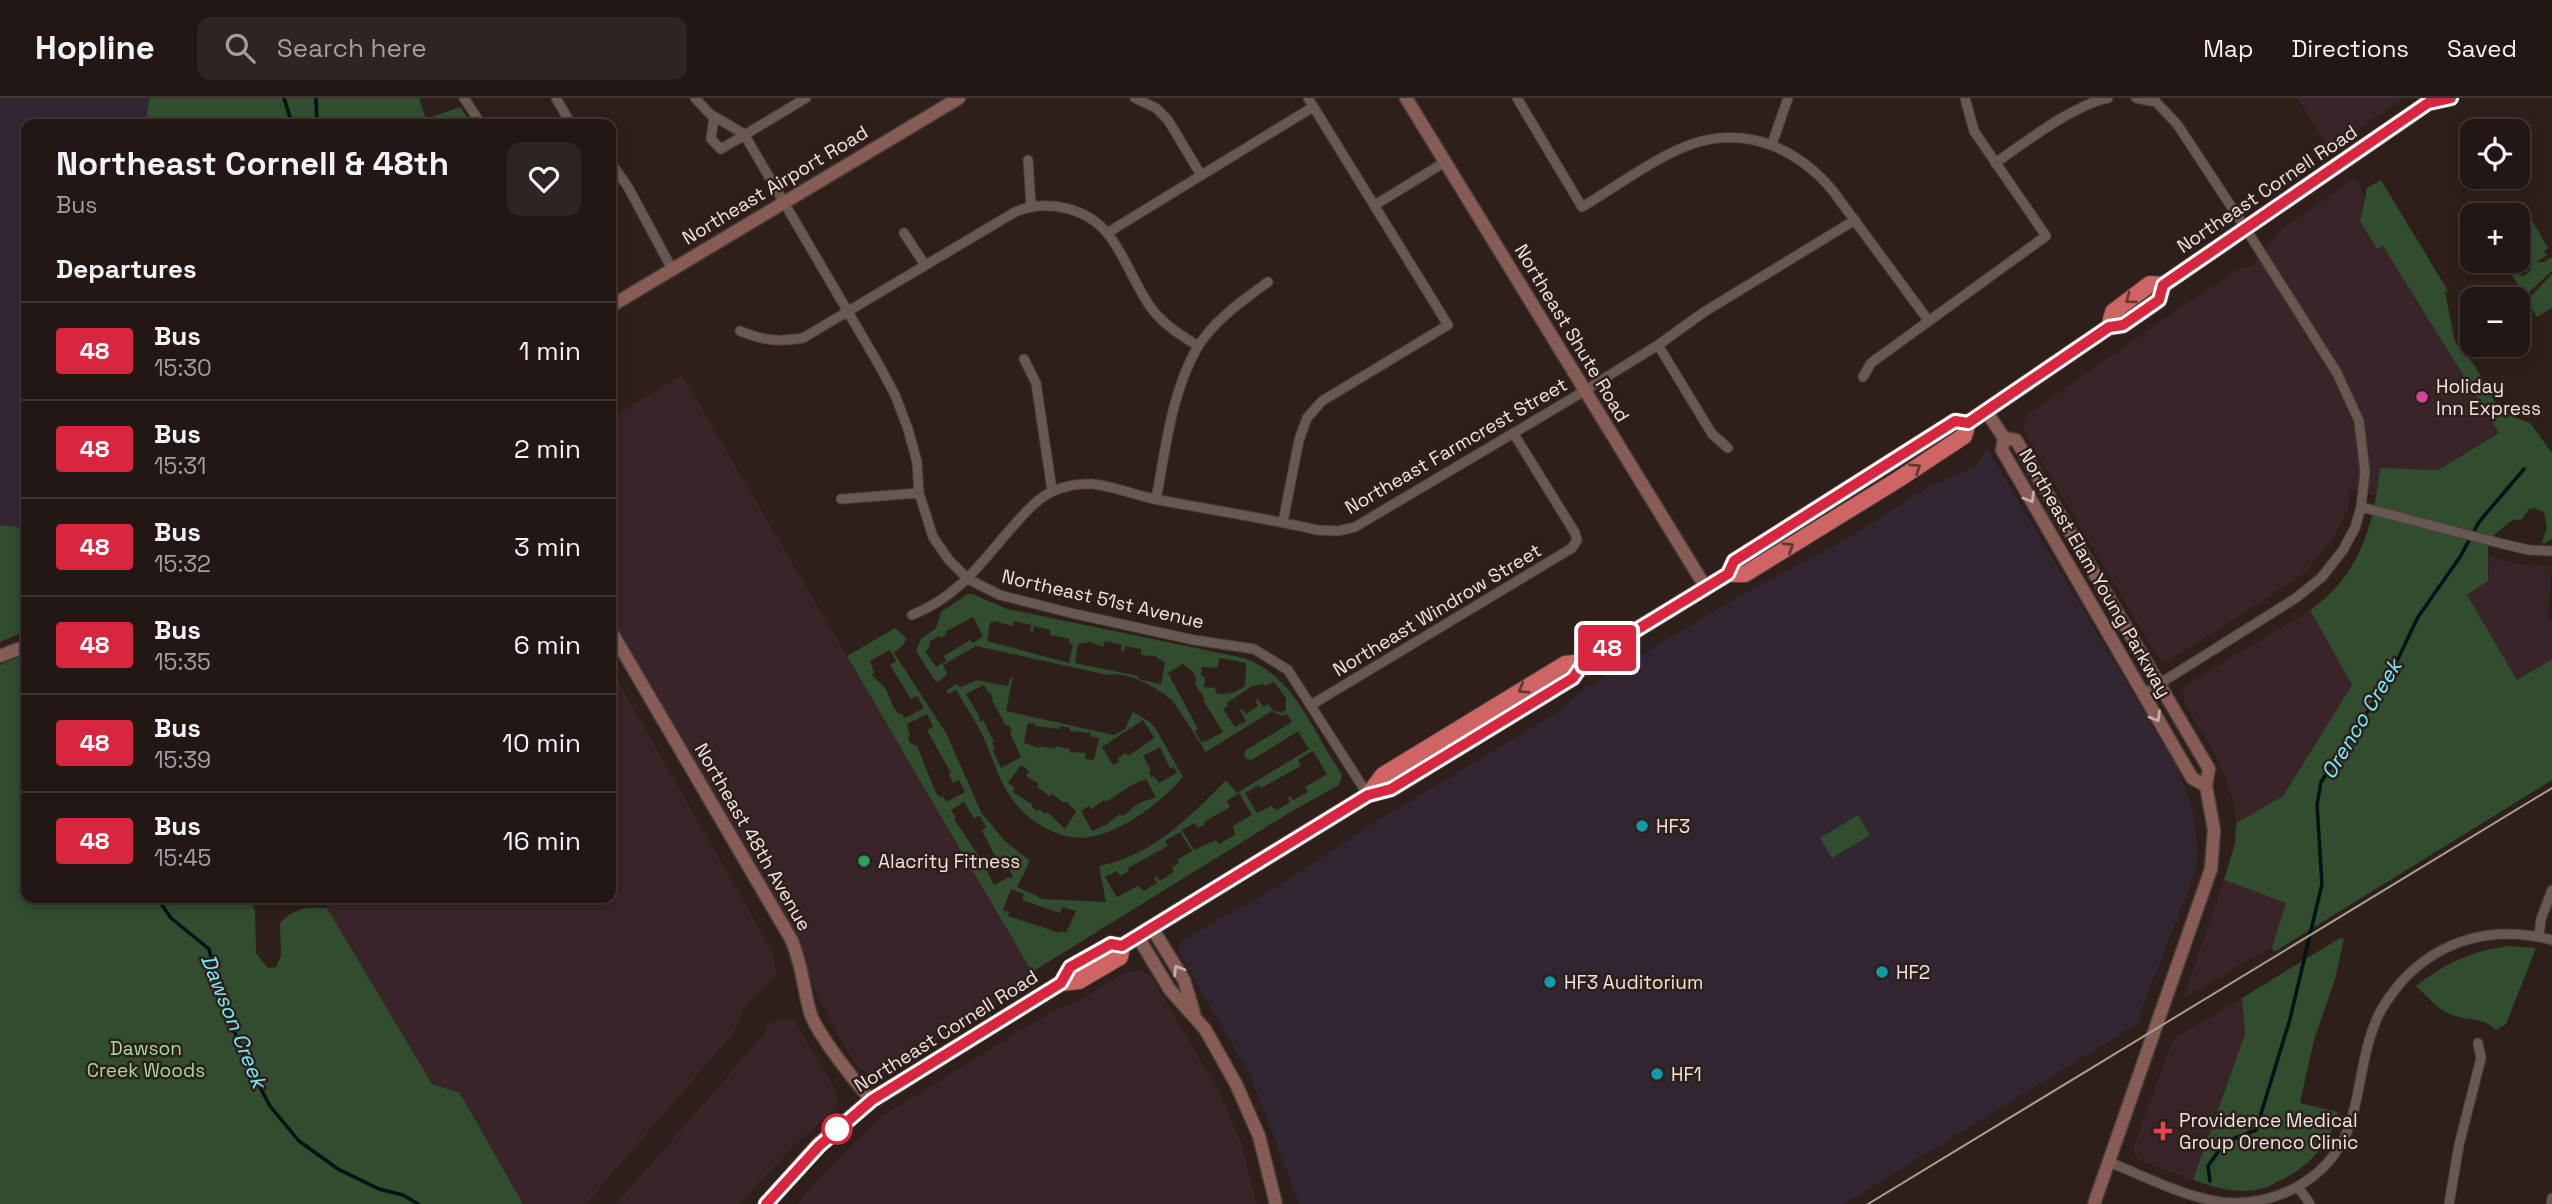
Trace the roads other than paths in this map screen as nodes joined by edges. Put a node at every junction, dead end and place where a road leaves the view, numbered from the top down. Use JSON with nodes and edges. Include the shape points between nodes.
{"nodes":[{"id":1,"x":464,"y":98,"type":"edge"},
{"id":2,"x":556,"y":98,"type":"edge"},
{"id":3,"x":695,"y":98,"type":"edge"},
{"id":4,"x":806,"y":98,"type":"edge"},
{"id":5,"x":959,"y":98,"type":"edge"},
{"id":6,"x":1135,"y":98,"type":"edge"},
{"id":7,"x":1406,"y":98,"type":"edge"},
{"id":8,"x":1517,"y":98,"type":"edge"},
{"id":9,"x":1788,"y":98,"type":"edge"},
{"id":10,"x":1965,"y":98,"type":"edge"},
{"id":11,"x":2108,"y":98,"type":"edge"},
{"id":12,"x":2136,"y":98,"type":"edge"},
{"id":13,"x":2451,"y":98,"type":"edge"},
{"id":14,"x":2157,"y":100,"type":"edge"},
{"id":15,"x":2429,"y":100,"type":"edge"},
{"id":16,"x":1311,"y":102,"type":"edge"},
{"id":17,"x":714,"y":117,"type":"junction"},
{"id":18,"x":478,"y":119,"type":"edge"},
{"id":19,"x":568,"y":119,"type":"edge"},
{"id":20,"x":744,"y":134,"type":"junction"},
{"id":21,"x":1772,"y":144,"type":"junction"},
{"id":22,"x":1028,"y":160,"type":"dead end"},
{"id":23,"x":1445,"y":162,"type":"junction"},
{"id":24,"x":1995,"y":163,"type":"junction"},
{"id":25,"x":616,"y":170,"type":"edge"},
{"id":26,"x":1201,"y":175,"type":"junction"},
{"id":27,"x":784,"y":202,"type":"junction"},
{"id":28,"x":1031,"y":205,"type":"junction"},
{"id":29,"x":1375,"y":205,"type":"junction"},
{"id":30,"x":1855,"y":220,"type":"junction"},
{"id":31,"x":2246,"y":229,"type":"junction"},
{"id":32,"x":904,"y":233,"type":"dead end"},
{"id":33,"x":1107,"y":233,"type":"junction"},
{"id":34,"x":925,"y":265,"type":"junction"},
{"id":35,"x":672,"y":269,"type":"junction"},
{"id":36,"x":1268,"y":282,"type":"dead end"},
{"id":37,"x":616,"y":303,"type":"edge"},
{"id":38,"x":848,"y":311,"type":"junction"},
{"id":39,"x":1928,"y":320,"type":"junction"},
{"id":40,"x":740,"y":331,"type":"dead end"},
{"id":41,"x":1658,"y":345,"type":"junction"},
{"id":42,"x":1198,"y":346,"type":"junction"},
{"id":43,"x":1024,"y":359,"type":"dead end"},
{"id":44,"x":1863,"y":377,"type":"dead end"},
{"id":45,"x":1585,"y":391,"type":"junction"},
{"id":46,"x":1986,"y":411,"type":"junction"},
{"id":47,"x":1514,"y":434,"type":"junction"},
{"id":48,"x":2004,"y":438,"type":"junction"},
{"id":49,"x":1728,"y":448,"type":"dead end"},
{"id":50,"x":1052,"y":490,"type":"junction"},
{"id":51,"x":919,"y":493,"type":"junction"},
{"id":52,"x":841,"y":499,"type":"dead end"},
{"id":53,"x":1156,"y":499,"type":"junction"},
{"id":54,"x":2361,"y":507,"type":"junction"},
{"id":55,"x":1283,"y":522,"type":"junction"},
{"id":56,"x":2552,"y":551,"type":"edge"},
{"id":57,"x":968,"y":579,"type":"junction"},
{"id":58,"x":1706,"y":588,"type":"junction"},
{"id":59,"x":912,"y":615,"type":"dead end"},
{"id":60,"x":616,"y":640,"type":"edge"},
{"id":61,"x":21,"y":648,"type":"edge"},
{"id":62,"x":0,"y":656,"type":"edge"},
{"id":63,"x":2159,"y":684,"type":"junction"},
{"id":64,"x":2143,"y":694,"type":"junction"},
{"id":65,"x":1311,"y":705,"type":"junction"},
{"id":66,"x":2206,"y":786,"type":"junction"},
{"id":67,"x":1368,"y":795,"type":"junction"},
{"id":68,"x":2552,"y":890,"type":"edge"},
{"id":69,"x":1145,"y":933,"type":"junction"},
{"id":70,"x":2539,"y":936,"type":"junction"},
{"id":71,"x":2552,"y":940,"type":"edge"},
{"id":72,"x":2478,"y":1043,"type":"dead end"},
{"id":73,"x":872,"y":1100,"type":"junction"},
{"id":74,"x":2109,"y":1162,"type":"junction"},
{"id":75,"x":2299,"y":1188,"type":"junction"},
{"id":76,"x":2552,"y":1198,"type":"edge"},
{"id":77,"x":766,"y":1204,"type":"edge"},
{"id":78,"x":1276,"y":1204,"type":"edge"},
{"id":79,"x":2094,"y":1204,"type":"edge"},
{"id":80,"x":2310,"y":1204,"type":"edge"},
{"id":81,"x":2449,"y":1204,"type":"edge"},
{"id":82,"x":2551,"y":1204,"type":"edge"}],
"edges":[{"from":1,"to":18,"type":"street"},
{"from":2,"to":19,"type":"street"},
{"from":3,"to":17,"type":"street","name":"Northeast 51st Avenue"},
{"from":4,"to":20,"type":"street"},
{"from":5,"to":27,"type":"street","name":"Northeast Airport Road"},
{"from":6,"to":26,"type":"street","via":[[1168,120]]},
{"from":7,"to":23,"type":"street","name":"Northeast Shute Road"},
{"from":8,"to":21,"type":"street","via":[[1582,207],[1695,143],[1733,138]]},
{"from":9,"to":21,"type":"street"},
{"from":10,"to":24,"type":"street","via":[[1974,131]]},
{"from":11,"to":24,"type":"street","via":[[2078,109]]},
{"from":12,"to":14,"type":"street"},
{"from":13,"to":15,"type":"highway","name":"Northeast Cornell Road"},
{"from":14,"to":31,"type":"street"},
{"from":15,"to":31,"type":"highway","name":"Northeast Cornell Road"},
{"from":16,"to":26,"type":"street"},
{"from":16,"to":29,"type":"street"},
{"from":17,"to":20,"type":"street","name":"Northeast 51st Avenue"},
{"from":17,"to":20,"type":"street","via":[[710,139],[716,146],[726,148]]},
{"from":20,"to":27,"type":"street","name":"Northeast 51st Avenue"},
{"from":21,"to":30,"type":"street","via":[[1818,173]]},
{"from":22,"to":28,"type":"street"},
{"from":23,"to":29,"type":"street"},
{"from":23,"to":45,"type":"street","name":"Northeast Shute Road"},
{"from":24,"to":39,"type":"street","via":[[2046,236]]},
{"from":25,"to":35,"type":"street"},
{"from":26,"to":33,"type":"street"},
{"from":27,"to":35,"type":"street","name":"Northeast Airport Road"},
{"from":27,"to":38,"type":"street","name":"Northeast 51st Avenue"},
{"from":28,"to":33,"type":"street","via":[[1077,211]]},
{"from":28,"to":34,"type":"street"},
{"from":29,"to":55,"type":"street","via":[[1448,325],[1322,401],[1307,418]]},
{"from":30,"to":39,"type":"street"},
{"from":30,"to":41,"type":"street","name":"Northeast Farmcrest Street"},
{"from":31,"to":46,"type":"highway","name":"Northeast Cornell Road","via":[[2163,285],[2159,300],[2123,325],[2109,327]]},
{"from":31,"to":54,"type":"street","via":[[2337,373],[2354,408],[2364,453]]},
{"from":32,"to":34,"type":"street"},
{"from":33,"to":42,"type":"street","via":[[1152,310]]},
{"from":34,"to":38,"type":"street"},
{"from":35,"to":37,"type":"street","name":"Northeast Airport Road"},
{"from":36,"to":42,"type":"street","via":[[1226,314]]},
{"from":38,"to":40,"type":"street","via":[[803,338],[765,341]]},
{"from":38,"to":51,"type":"street","name":"Northeast 51st Avenue","via":[[895,395],[917,462]]},
{"from":39,"to":44,"type":"street","via":[[1871,363]]},
{"from":41,"to":45,"type":"street","name":"Northeast Farmcrest Street"},
{"from":41,"to":49,"type":"street","via":[[1712,434]]},
{"from":42,"to":53,"type":"street","via":[[1173,410]]},
{"from":43,"to":50,"type":"street","via":[[1036,383]]},
{"from":45,"to":47,"type":"street","name":"Northeast Farmcrest Street"},
{"from":45,"to":58,"type":"street","name":"Northeast Shute Road"},
{"from":46,"to":48,"type":"street"},
{"from":46,"to":58,"type":"highway","name":"Northeast Cornell Road","via":[[1968,423],[1955,421],[1734,561],[1728,574]]},
{"from":47,"to":55,"type":"street","name":"Northeast Farmcrest Street","via":[[1354,527],[1317,530]]},
{"from":47,"to":65,"type":"street","name":"Northeast Windrow Street","via":[[1575,533],[1572,548]]},
{"from":48,"to":63,"type":"street","name":"Northeast Elam Young Parkway","via":[[2017,440]]},
{"from":48,"to":64,"type":"street","name":"Northeast Elam Young Parkway","one_way":true,"via":[[2002,450]]},
{"from":50,"to":53,"type":"street","name":"Northeast Farmcrest Street","via":[[1092,484]]},
{"from":50,"to":57,"type":"street","via":[[1023,515]]},
{"from":51,"to":52,"type":"street"},
{"from":51,"to":57,"type":"street","name":"Northeast 51st Avenue","via":[[933,537]]},
{"from":53,"to":55,"type":"street","name":"Northeast Farmcrest Street"},
{"from":54,"to":56,"type":"street","via":[[2529,550]]},
{"from":54,"to":63,"type":"street","via":[[2343,550],[2311,587]]},
{"from":57,"to":59,"type":"street","via":[[932,607]]},
{"from":57,"to":65,"type":"street","name":"Northeast 51st Avenue","via":[[1000,595],[1059,610],[1254,649],[1288,670]]},
{"from":58,"to":67,"type":"highway","name":"Northeast Cornell Road","via":[[1584,662],[1573,678],[1391,789]]},
{"from":60,"to":73,"type":"street","name":"Northeast 48th Avenue","via":[[791,939],[811,1016]]},
{"from":61,"to":62,"type":"street"},
{"from":63,"to":64,"type":"street"},
{"from":63,"to":66,"type":"street","name":"Northeast Elam Young Parkway","via":[[2209,768]]},
{"from":64,"to":66,"type":"street","name":"Northeast Elam Young Parkway","one_way":true,"via":[[2192,778]]},
{"from":65,"to":67,"type":"street","name":"Northeast 51st Avenue"},
{"from":66,"to":74,"type":"street","name":"Northeast Elam Young Parkway","via":[[2214,830],[2211,869]]},
{"from":67,"to":69,"type":"highway","name":"Northeast Cornell Road"},
{"from":68,"to":70,"type":"street"},
{"from":69,"to":73,"type":"highway","name":"Northeast Cornell Road","via":[[1122,946],[1120,957],[1079,981],[1061,983]]},
{"from":69,"to":78,"type":"street","via":[[1184,981],[1196,1016],[1248,1110]]},
{"from":70,"to":71,"type":"street"},
{"from":70,"to":75,"type":"street","via":[[2495,933],[2446,946],[2393,991],[2377,1018],[2365,1054],[2350,1125],[2322,1171]]},
{"from":72,"to":81,"type":"street","via":[[2480,1069]]},
{"from":73,"to":77,"type":"highway","name":"Northeast Cornell Road","via":[[819,1146]]},
{"from":74,"to":75,"type":"street","via":[[2206,1199],[2234,1203],[2264,1200]]},
{"from":74,"to":79,"type":"street","name":"Northeast Elam Young Parkway"},
{"from":75,"to":80,"type":"street"},
{"from":76,"to":82,"type":"street"}]}
